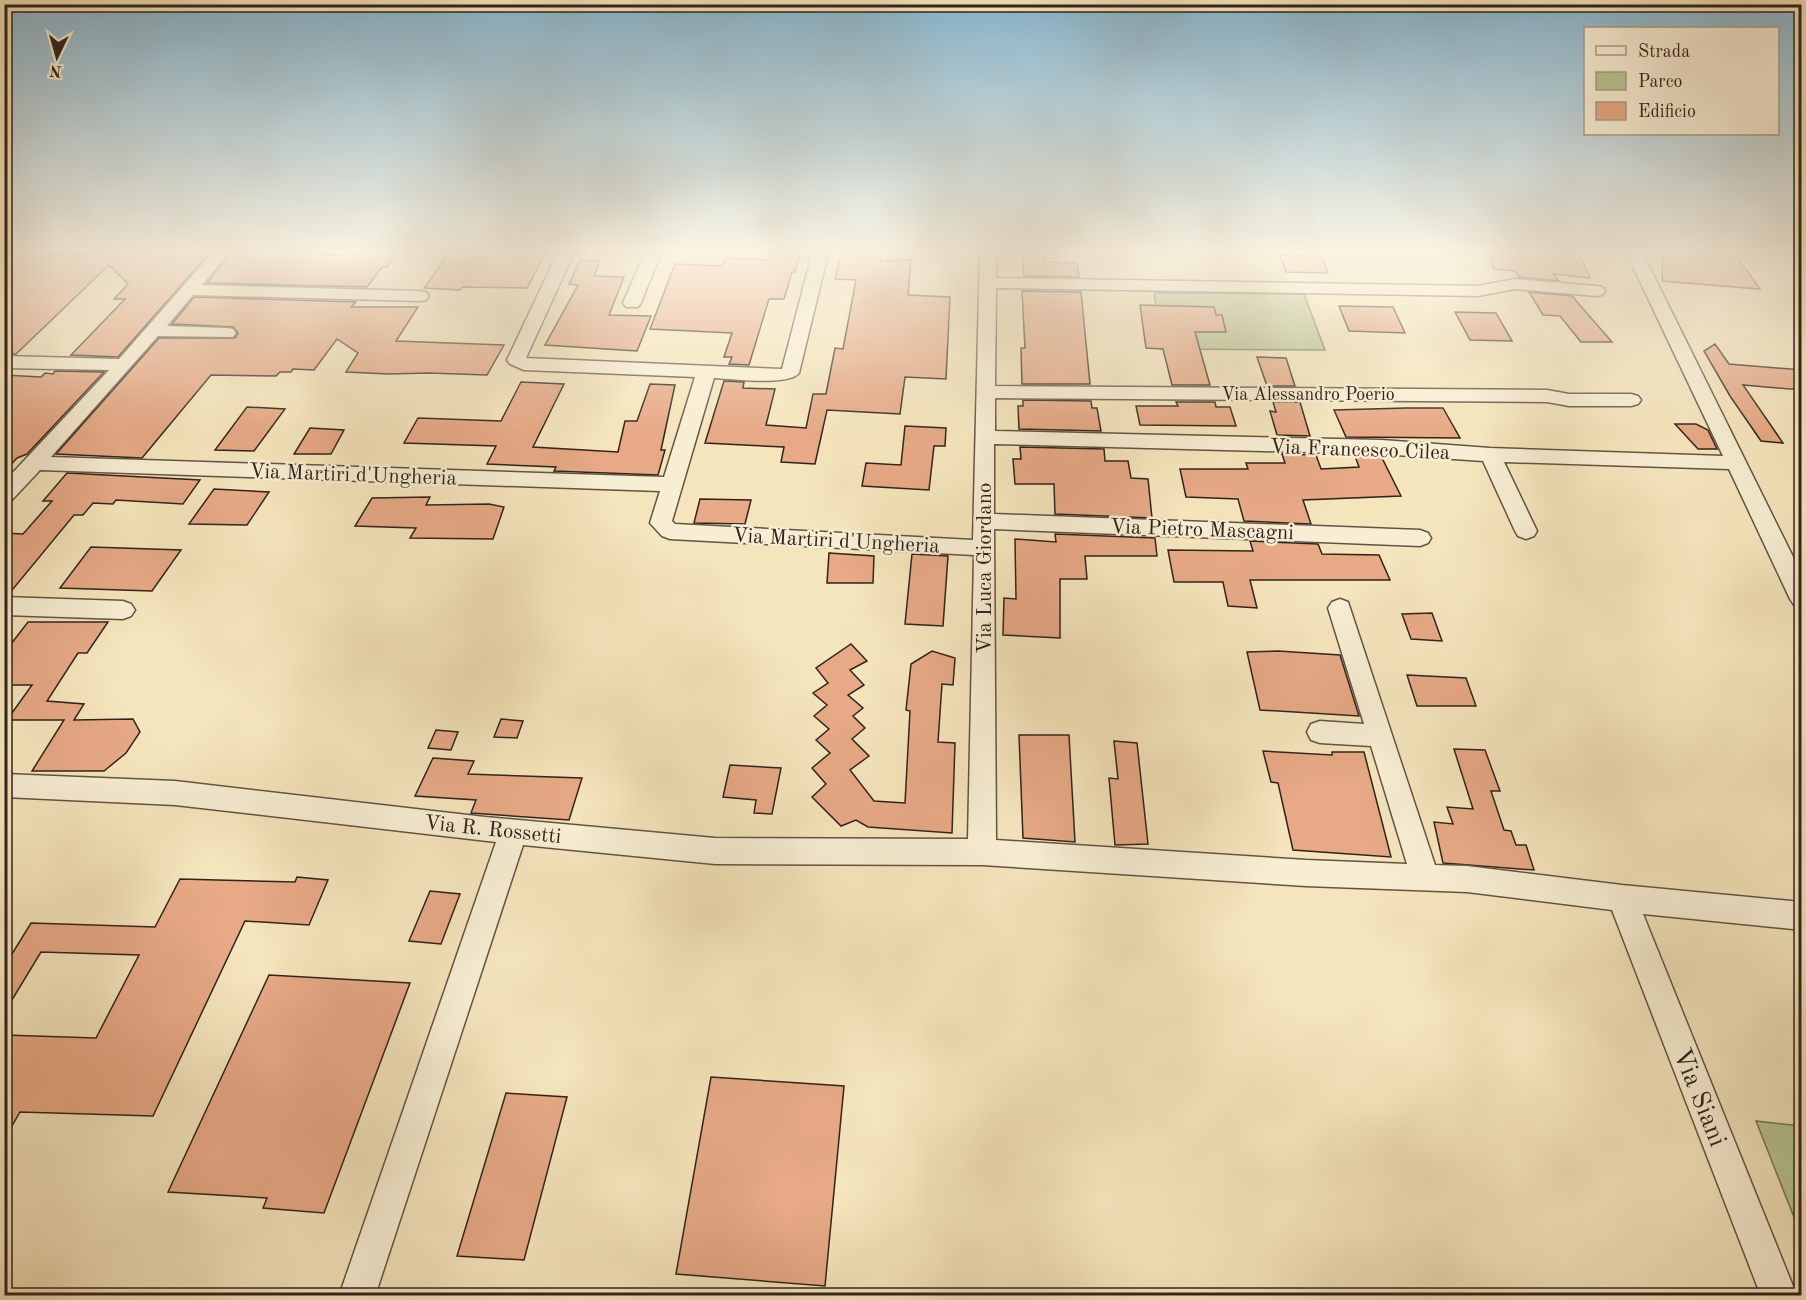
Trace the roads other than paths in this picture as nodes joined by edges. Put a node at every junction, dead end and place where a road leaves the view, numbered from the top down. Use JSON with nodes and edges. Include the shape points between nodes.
{"nodes":[{"id":1,"x":172,"y":311,"type":"edge"},
{"id":2,"x":539,"y":311,"type":"edge"},
{"id":3,"x":805,"y":311,"type":"edge"},
{"id":4,"x":986,"y":311,"type":"edge"},
{"id":5,"x":1662,"y":311,"type":"edge"},
{"id":6,"x":154,"y":332,"type":"junction"},
{"id":7,"x":226,"y":333,"type":"dead end"},
{"id":8,"x":4,"y":362,"type":"edge"},
{"id":9,"x":124,"y":366,"type":"junction"},
{"id":10,"x":706,"y":372,"type":"junction"},
{"id":11,"x":985,"y":392,"type":"junction"},
{"id":12,"x":1631,"y":400,"type":"dead end"},
{"id":13,"x":984,"y":437,"type":"junction"},
{"id":14,"x":1490,"y":455,"type":"junction"},
{"id":15,"x":34,"y":463,"type":"junction"},
{"id":16,"x":1736,"y":463,"type":"junction"},
{"id":17,"x":672,"y":484,"type":"junction"},
{"id":18,"x":4,"y":496,"type":"edge"},
{"id":19,"x":983,"y":521,"type":"junction"},
{"id":20,"x":1526,"y":531,"type":"dead end"},
{"id":21,"x":1420,"y":538,"type":"dead end"},
{"id":22,"x":984,"y":548,"type":"junction"},
{"id":23,"x":1802,"y":599,"type":"edge"},
{"id":24,"x":4,"y":606,"type":"edge"},
{"id":25,"x":1340,"y":608,"type":"dead end"},
{"id":26,"x":123,"y":610,"type":"dead end"},
{"id":27,"x":1320,"y":732,"type":"dead end"},
{"id":28,"x":1381,"y":736,"type":"junction"},
{"id":29,"x":4,"y":785,"type":"edge"},
{"id":30,"x":513,"y":832,"type":"junction"},
{"id":31,"x":982,"y":852,"type":"junction"},
{"id":32,"x":1425,"y":877,"type":"junction"},
{"id":33,"x":1622,"y":898,"type":"junction"},
{"id":34,"x":1802,"y":916,"type":"edge"},
{"id":35,"x":357,"y":1296,"type":"edge"},
{"id":36,"x":1779,"y":1296,"type":"edge"}],
"edges":[{"from":1,"to":6,"type":"street"},
{"from":2,"to":10,"type":"street","via":[[517,362]]},
{"from":3,"to":10,"type":"street","via":[[790,373]]},
{"from":4,"to":11,"type":"street","name":"Via Luca Giordano"},
{"from":5,"to":16,"type":"street"},
{"from":6,"to":7,"type":"street"},
{"from":6,"to":9,"type":"street"},
{"from":8,"to":9,"type":"street"},
{"from":9,"to":15,"type":"street"},
{"from":10,"to":17,"type":"street","name":"Via Martiri d'Ungheria"},
{"from":11,"to":12,"type":"street","name":"Via Alessandro Poerio"},
{"from":11,"to":13,"type":"street","name":"Via Luca Giordano"},
{"from":13,"to":14,"type":"street","name":"Via Francesco Cilea","via":[[1382,447]]},
{"from":13,"to":19,"type":"street","name":"Via Luca Giordano"},
{"from":14,"to":16,"type":"street","name":"Via Francesco Cilea"},
{"from":14,"to":20,"type":"street"},
{"from":15,"to":17,"type":"street","name":"Via Martiri d'Ungheria"},
{"from":15,"to":18,"type":"street"},
{"from":16,"to":23,"type":"street"},
{"from":17,"to":22,"type":"street","name":"Via Martiri d'Ungheria","via":[[661,523],[670,531]]},
{"from":19,"to":21,"type":"street","name":"Via Pietro Mascagni"},
{"from":19,"to":22,"type":"street","name":"Via Luca Giordano"},
{"from":22,"to":31,"type":"street","name":"Via Luca Giordano"},
{"from":24,"to":26,"type":"street"},
{"from":25,"to":28,"type":"street"},
{"from":27,"to":28,"type":"street"},
{"from":28,"to":32,"type":"street"},
{"from":29,"to":30,"type":"street","name":"Via R. Rossetti","via":[[175,793]]},
{"from":30,"to":31,"type":"street","name":"Via R. Rossetti","via":[[715,851]]},
{"from":30,"to":35,"type":"street"},
{"from":31,"to":32,"type":"street","name":"Via R. Rossetti"},
{"from":32,"to":33,"type":"street","name":"Via R. Rossetti"},
{"from":33,"to":34,"type":"street","name":"Via R. Rossetti"},
{"from":33,"to":36,"type":"street","name":"Via Siani"}]}
